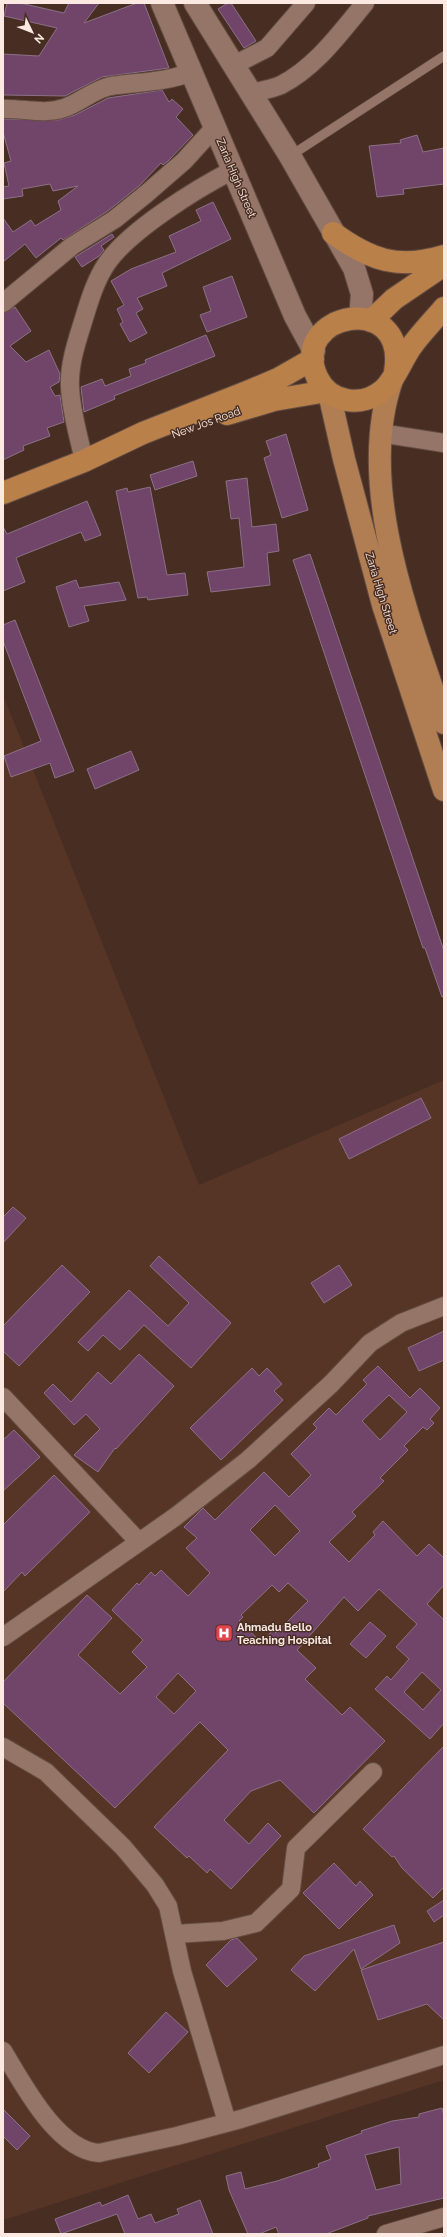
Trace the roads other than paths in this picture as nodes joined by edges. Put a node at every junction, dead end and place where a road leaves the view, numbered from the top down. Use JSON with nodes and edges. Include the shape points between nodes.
{"nodes":[{"id":1,"x":162,"y":3,"type":"edge"},
{"id":2,"x":195,"y":3,"type":"edge"},
{"id":3,"x":306,"y":3,"type":"edge"},
{"id":4,"x":365,"y":3,"type":"edge"},
{"id":5,"x":444,"y":56,"type":"edge"},
{"id":6,"x":234,"y":65,"type":"junction"},
{"id":7,"x":192,"y":72,"type":"junction"},
{"id":8,"x":251,"y":93,"type":"junction"},
{"id":9,"x":3,"y":109,"type":"edge"},
{"id":10,"x":215,"y":127,"type":"junction"},
{"id":11,"x":290,"y":156,"type":"junction"},
{"id":12,"x":232,"y":170,"type":"junction"},
{"id":13,"x":333,"y":232,"type":"junction"},
{"id":14,"x":444,"y":256,"type":"edge"},
{"id":15,"x":444,"y":266,"type":"edge"},
{"id":16,"x":3,"y":302,"type":"edge"},
{"id":17,"x":444,"y":308,"type":"edge"},
{"id":18,"x":366,"y":319,"type":"junction"},
{"id":19,"x":313,"y":355,"type":"junction"},
{"id":20,"x":393,"y":376,"type":"junction"},
{"id":21,"x":328,"y":392,"type":"junction"},
{"id":22,"x":380,"y":433,"type":"junction"},
{"id":23,"x":444,"y":443,"type":"edge"},
{"id":24,"x":86,"y":461,"type":"junction"},
{"id":25,"x":3,"y":493,"type":"edge"},
{"id":26,"x":444,"y":723,"type":"edge"},
{"id":27,"x":444,"y":790,"type":"edge"},
{"id":28,"x":444,"y":1306,"type":"edge"},
{"id":29,"x":3,"y":1397,"type":"edge"},
{"id":30,"x":139,"y":1542,"type":"junction"},
{"id":31,"x":3,"y":1637,"type":"edge"},
{"id":32,"x":3,"y":1746,"type":"edge"},
{"id":33,"x":373,"y":1772,"type":"dead end"},
{"id":34,"x":175,"y":1934,"type":"junction"},
{"id":35,"x":3,"y":2051,"type":"edge"},
{"id":36,"x":444,"y":2055,"type":"edge"},
{"id":37,"x":227,"y":2122,"type":"junction"},
{"id":38,"x":444,"y":2217,"type":"edge"},
{"id":39,"x":386,"y":2234,"type":"edge"}],
"edges":[{"from":1,"to":7,"type":"main road","name":"Zaria High Street"},
{"from":2,"to":6,"type":"main road"},
{"from":3,"to":6,"type":"street","via":[[267,48]]},
{"from":4,"to":8,"type":"street","via":[[326,50],[308,66],[280,86]]},
{"from":5,"to":11,"type":"lane"},
{"from":6,"to":8,"type":"main road"},
{"from":7,"to":9,"type":"street","via":[[150,82],[109,86],[76,104],[57,110]]},
{"from":7,"to":10,"type":"main road","name":"Zaria High Street"},
{"from":8,"to":11,"type":"main road"},
{"from":10,"to":12,"type":"main road","name":"Zaria High Street"},
{"from":10,"to":16,"type":"street","via":[[184,161],[146,194],[115,219],[72,246]]},
{"from":11,"to":13,"type":"main road"},
{"from":12,"to":19,"type":"main road","name":"Zaria High Street"},
{"from":12,"to":24,"type":"street","via":[[209,182],[124,245],[107,264],[100,277],[87,309],[70,374],[70,388]]},
{"from":13,"to":14,"type":"highway","via":[[354,248],[382,259],[418,262]]},
{"from":13,"to":18,"type":"main road","via":[[360,283]]},
{"from":15,"to":18,"type":"highway"},
{"from":17,"to":20,"type":"highway","via":[[411,347]]},
{"from":18,"to":19,"type":"highway","via":[[348,318],[336,322],[326,329],[318,340]]},
{"from":18,"to":20,"type":"highway","via":[[382,327],[396,347],[397,359]]},
{"from":19,"to":21,"type":"highway","via":[[314,371]]},
{"from":19,"to":24,"type":"highway","name":"New Jos Road","via":[[278,379],[143,433]]},
{"from":20,"to":21,"type":"highway","via":[[385,390],[364,401],[351,402]]},
{"from":20,"to":22,"type":"main road","name":"Zaria High Street","via":[[382,415]]},
{"from":21,"to":24,"type":"highway","name":"New Jos Road","via":[[260,404],[144,446]]},
{"from":21,"to":27,"type":"main road","name":"Zaria High Street","via":[[383,605]]},
{"from":22,"to":23,"type":"street"},
{"from":22,"to":26,"type":"main road","name":"Zaria High Street","via":[[380,470],[388,535],[414,633]]},
{"from":24,"to":25,"type":"highway","name":"New Jos Road"},
{"from":28,"to":30,"type":"street","via":[[401,1323],[370,1343],[331,1384],[248,1460]]},
{"from":29,"to":30,"type":"street"},
{"from":30,"to":31,"type":"street"},
{"from":32,"to":34,"type":"street","via":[[46,1772],[123,1848],[156,1885],[168,1906]]},
{"from":33,"to":34,"type":"street","via":[[296,1848],[291,1889],[256,1924],[223,1931]]},
{"from":34,"to":37,"type":"street","via":[[182,1971]]},
{"from":35,"to":37,"type":"street","via":[[34,2102],[77,2147],[90,2152],[99,2153],[136,2145]]},
{"from":36,"to":37,"type":"street","via":[[317,2085]]},
{"from":38,"to":39,"type":"street"}]}
